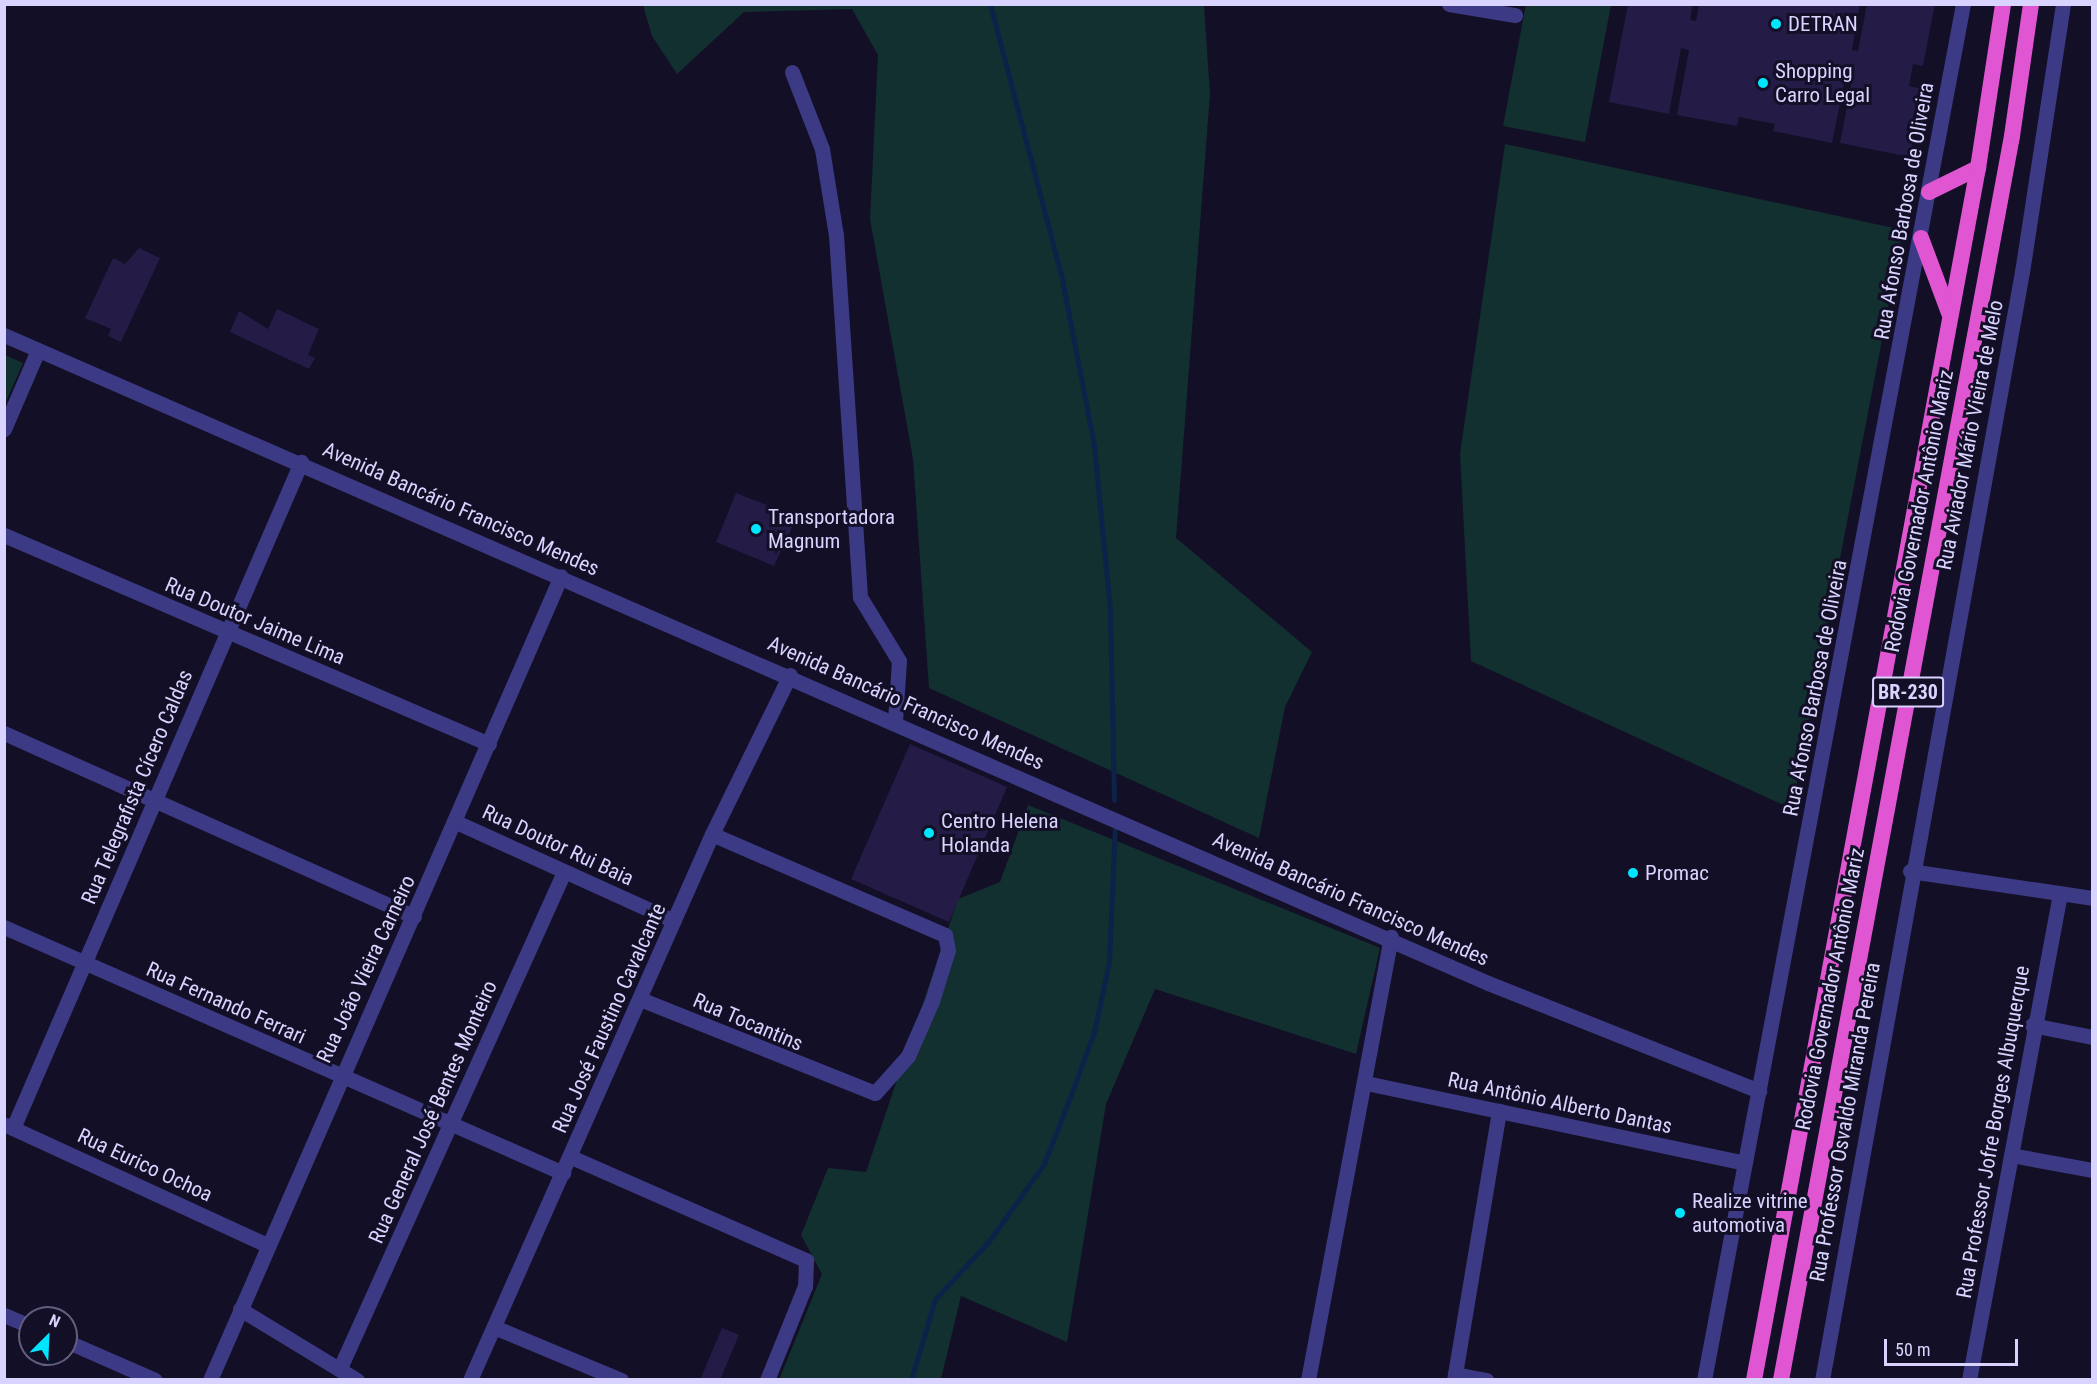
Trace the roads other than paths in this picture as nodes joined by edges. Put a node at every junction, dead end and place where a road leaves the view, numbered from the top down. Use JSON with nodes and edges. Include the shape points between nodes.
{"nodes":[{"id":1,"x":1449,"y":4,"type":"edge"},
{"id":2,"x":1963,"y":4,"type":"edge"},
{"id":3,"x":2003,"y":4,"type":"edge"},
{"id":4,"x":2031,"y":4,"type":"edge"},
{"id":5,"x":2063,"y":4,"type":"edge"},
{"id":6,"x":1515,"y":15,"type":"dead end"},
{"id":7,"x":792,"y":72,"type":"dead end"},
{"id":8,"x":1978,"y":168,"type":"junction"},
{"id":9,"x":1929,"y":192,"type":"junction"},
{"id":10,"x":1922,"y":238,"type":"junction"},
{"id":11,"x":1949,"y":313,"type":"junction"},
{"id":12,"x":4,"y":335,"type":"edge"},
{"id":13,"x":38,"y":350,"type":"junction"},
{"id":14,"x":4,"y":429,"type":"edge"},
{"id":15,"x":301,"y":462,"type":"junction"},
{"id":16,"x":4,"y":535,"type":"edge"},
{"id":17,"x":561,"y":576,"type":"junction"},
{"id":18,"x":228,"y":633,"type":"junction"},
{"id":19,"x":790,"y":675,"type":"junction"},
{"id":20,"x":895,"y":721,"type":"junction"},
{"id":21,"x":4,"y":733,"type":"edge"},
{"id":22,"x":489,"y":744,"type":"junction"},
{"id":23,"x":152,"y":798,"type":"junction"},
{"id":24,"x":456,"y":822,"type":"junction"},
{"id":25,"x":712,"y":834,"type":"junction"},
{"id":26,"x":1910,"y":871,"type":"junction"},
{"id":27,"x":564,"y":872,"type":"junction"},
{"id":28,"x":2060,"y":893,"type":"junction"},
{"id":29,"x":2092,"y":898,"type":"edge"},
{"id":30,"x":414,"y":916,"type":"junction"},
{"id":31,"x":674,"y":921,"type":"junction"},
{"id":32,"x":4,"y":927,"type":"edge"},
{"id":33,"x":1391,"y":937,"type":"junction"},
{"id":34,"x":85,"y":963,"type":"junction"},
{"id":35,"x":640,"y":999,"type":"junction"},
{"id":36,"x":2032,"y":1025,"type":"junction"},
{"id":37,"x":2092,"y":1037,"type":"edge"},
{"id":38,"x":340,"y":1077,"type":"junction"},
{"id":39,"x":1366,"y":1083,"type":"junction"},
{"id":40,"x":1759,"y":1090,"type":"junction"},
{"id":41,"x":1499,"y":1111,"type":"junction"},
{"id":42,"x":450,"y":1125,"type":"junction"},
{"id":43,"x":9,"y":1126,"type":"edge"},
{"id":44,"x":2011,"y":1155,"type":"junction"},
{"id":45,"x":571,"y":1157,"type":"junction"},
{"id":46,"x":1745,"y":1163,"type":"junction"},
{"id":47,"x":2092,"y":1170,"type":"edge"},
{"id":48,"x":563,"y":1173,"type":"junction"},
{"id":49,"x":267,"y":1245,"type":"junction"},
{"id":50,"x":240,"y":1309,"type":"junction"},
{"id":51,"x":4,"y":1315,"type":"edge"},
{"id":52,"x":18,"y":1321,"type":"edge"},
{"id":53,"x":494,"y":1327,"type":"junction"},
{"id":54,"x":78,"y":1346,"type":"edge"},
{"id":55,"x":340,"y":1368,"type":"junction"},
{"id":56,"x":1455,"y":1377,"type":"edge"},
{"id":57,"x":155,"y":1380,"type":"edge"},
{"id":58,"x":210,"y":1380,"type":"edge"},
{"id":59,"x":357,"y":1380,"type":"edge"},
{"id":60,"x":470,"y":1380,"type":"edge"},
{"id":61,"x":621,"y":1380,"type":"edge"},
{"id":62,"x":767,"y":1380,"type":"edge"},
{"id":63,"x":1308,"y":1380,"type":"edge"},
{"id":64,"x":1485,"y":1380,"type":"edge"},
{"id":65,"x":1704,"y":1380,"type":"edge"},
{"id":66,"x":1754,"y":1380,"type":"edge"},
{"id":67,"x":1781,"y":1380,"type":"edge"},
{"id":68,"x":1822,"y":1380,"type":"edge"},
{"id":69,"x":1969,"y":1380,"type":"edge"}],
"edges":[{"from":1,"to":6,"type":"street"},
{"from":2,"to":9,"type":"street","name":"Rua Afonso Barbosa de Oliveira"},
{"from":3,"to":8,"type":"highway","name":"Rodovia Governador Antônio Mariz","number":"BR-230"},
{"from":4,"to":67,"type":"highway","name":"Rodovia Governador Antônio Mariz","number":"BR-230","via":[[2010,148]]},
{"from":5,"to":26,"type":"street","name":"Rua Aviador Mário Vieira de Melo","via":[[2022,272]]},
{"from":7,"to":20,"type":"street","via":[[822,149],[836,235],[860,597],[899,661]]},
{"from":8,"to":9,"type":"highway"},
{"from":8,"to":11,"type":"highway","name":"Rodovia Governador Antônio Mariz","number":"BR-230"},
{"from":9,"to":10,"type":"street","name":"Rua Afonso Barbosa de Oliveira"},
{"from":10,"to":11,"type":"highway"},
{"from":10,"to":40,"type":"street","name":"Rua Afonso Barbosa de Oliveira"},
{"from":11,"to":66,"type":"highway","name":"Rodovia Governador Antônio Mariz","number":"BR-230"},
{"from":12,"to":13,"type":"street","name":"Avenida Bancário Francisco Mendes"},
{"from":13,"to":14,"type":"street"},
{"from":13,"to":15,"type":"street","name":"Avenida Bancário Francisco Mendes"},
{"from":15,"to":17,"type":"street","name":"Avenida Bancário Francisco Mendes"},
{"from":15,"to":18,"type":"street","name":"Rua Telegrafista Cícero Caldas"},
{"from":16,"to":18,"type":"street","name":"Rua Doutor Jaime Lima"},
{"from":17,"to":19,"type":"street","name":"Avenida Bancário Francisco Mendes"},
{"from":17,"to":22,"type":"street","name":"Rua João Vieira Carneiro"},
{"from":18,"to":22,"type":"street","name":"Rua Doutor Jaime Lima"},
{"from":18,"to":23,"type":"street","name":"Rua Telegrafista Cícero Caldas"},
{"from":19,"to":20,"type":"street","name":"Avenida Bancário Francisco Mendes"},
{"from":19,"to":25,"type":"street","name":"Rua José Faustino Cavalcante"},
{"from":20,"to":33,"type":"street","name":"Avenida Bancário Francisco Mendes"},
{"from":21,"to":23,"type":"street"},
{"from":22,"to":24,"type":"street","name":"Rua João Vieira Carneiro"},
{"from":23,"to":30,"type":"street"},
{"from":23,"to":34,"type":"street","name":"Rua Telegrafista Cícero Caldas"},
{"from":24,"to":27,"type":"street","name":"Rua Doutor Rui Baia"},
{"from":24,"to":30,"type":"street","name":"Rua João Vieira Carneiro"},
{"from":25,"to":31,"type":"street","name":"Rua José Faustino Cavalcante"},
{"from":25,"to":35,"type":"street","name":"Rua Tocantins","via":[[900,914],[948,939],[932,1002],[908,1056],[882,1090],[839,1083]]},
{"from":26,"to":28,"type":"street"},
{"from":26,"to":68,"type":"street","name":"Rua Professor Osvaldo Miranda Pereira"},
{"from":27,"to":31,"type":"street","name":"Rua Doutor Rui Baia"},
{"from":27,"to":42,"type":"street","name":"Rua General José Bentes Monteiro"},
{"from":28,"to":29,"type":"street"},
{"from":28,"to":36,"type":"street","name":"Rua Professor Jofre Borges Albuquerque"},
{"from":30,"to":38,"type":"street","name":"Rua João Vieira Carneiro"},
{"from":31,"to":35,"type":"street","name":"Rua José Faustino Cavalcante"},
{"from":32,"to":34,"type":"street","name":"Rua Fernando Ferrari"},
{"from":33,"to":39,"type":"street"},
{"from":33,"to":40,"type":"street","name":"Avenida Bancário Francisco Mendes","via":[[1488,983]]},
{"from":34,"to":38,"type":"street","name":"Rua Fernando Ferrari"},
{"from":34,"to":43,"type":"street","name":"Rua Telegrafista Cícero Caldas"},
{"from":35,"to":45,"type":"street","name":"Rua José Faustino Cavalcante"},
{"from":36,"to":37,"type":"street"},
{"from":36,"to":44,"type":"street","name":"Rua Professor Jofre Borges Albuquerque"},
{"from":38,"to":42,"type":"street","name":"Rua Fernando Ferrari"},
{"from":38,"to":49,"type":"street","name":"Rua João Vieira Carneiro"},
{"from":39,"to":41,"type":"street","name":"Rua Antônio Alberto Dantas"},
{"from":39,"to":63,"type":"street"},
{"from":40,"to":46,"type":"street","name":"Rua Afonso Barbosa de Oliveira"},
{"from":41,"to":46,"type":"street","name":"Rua Antônio Alberto Dantas"},
{"from":41,"to":56,"type":"street"},
{"from":42,"to":48,"type":"street","name":"Rua Fernando Ferrari"},
{"from":42,"to":55,"type":"street","name":"Rua General José Bentes Monteiro"},
{"from":43,"to":49,"type":"street","name":"Rua Eurico Ochoa"},
{"from":44,"to":47,"type":"street"},
{"from":44,"to":69,"type":"street","name":"Rua Professor Jofre Borges Albuquerque"},
{"from":45,"to":48,"type":"street","name":"Rua José Faustino Cavalcante"},
{"from":45,"to":62,"type":"street","via":[[806,1260],[805,1286]]},
{"from":46,"to":65,"type":"street","name":"Rua Afonso Barbosa de Oliveira"},
{"from":48,"to":53,"type":"street","name":"Rua José Faustino Cavalcante"},
{"from":49,"to":50,"type":"street","name":"Rua João Vieira Carneiro"},
{"from":50,"to":55,"type":"street"},
{"from":50,"to":58,"type":"street","name":"Rua João Vieira Carneiro"},
{"from":51,"to":52,"type":"street"},
{"from":53,"to":60,"type":"street","name":"Rua José Faustino Cavalcante"},
{"from":53,"to":61,"type":"street"},
{"from":54,"to":57,"type":"street"},
{"from":55,"to":59,"type":"street"},
{"from":56,"to":64,"type":"street"}]}
